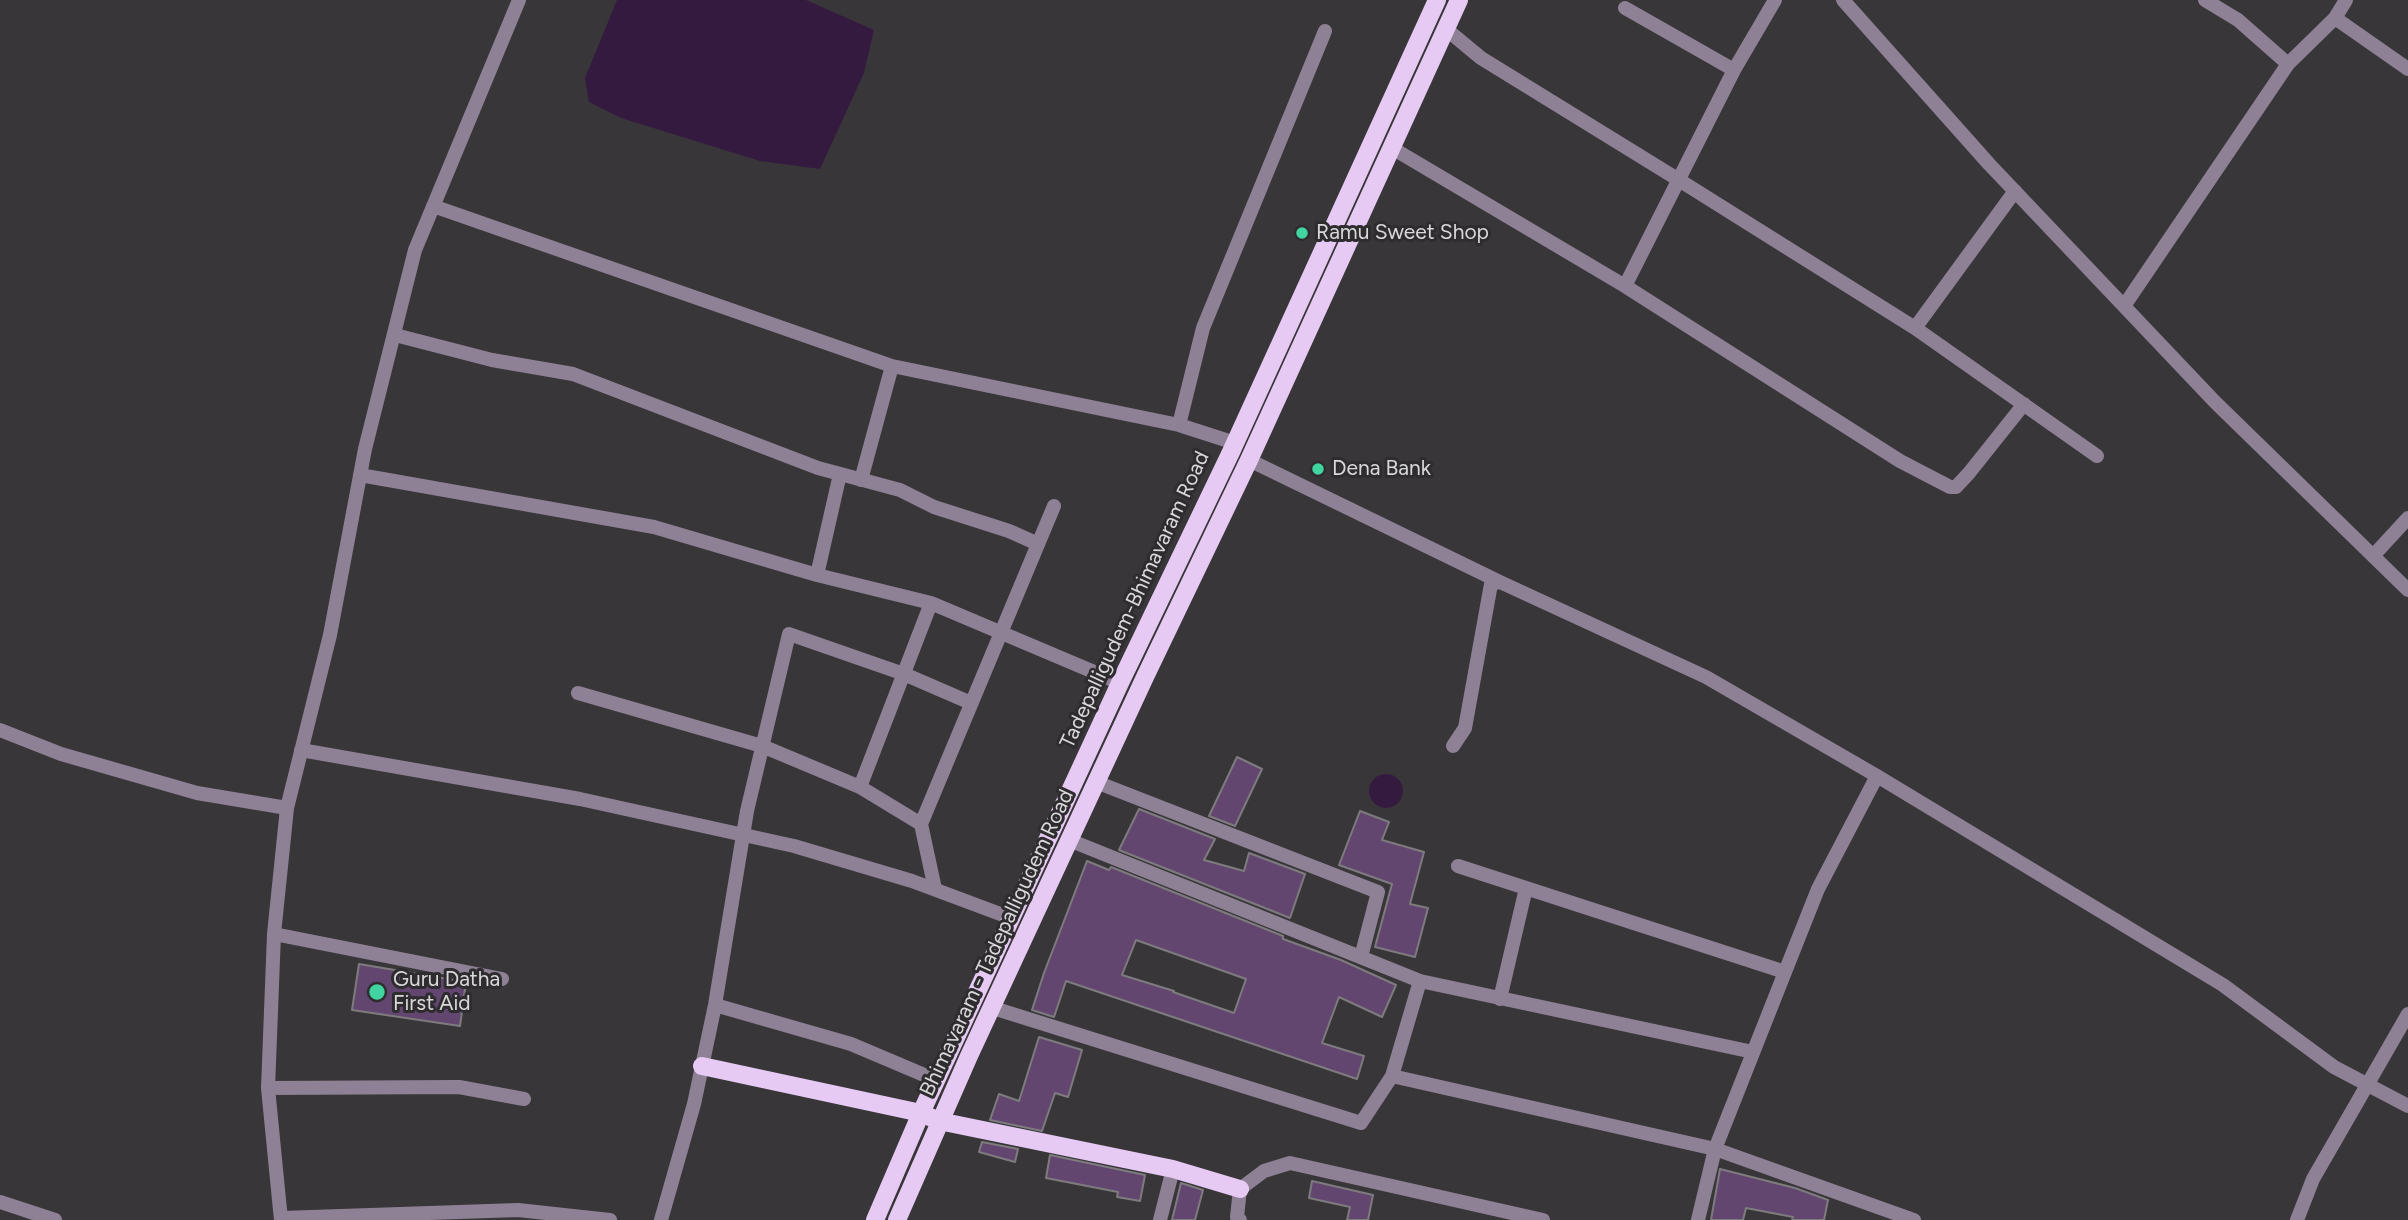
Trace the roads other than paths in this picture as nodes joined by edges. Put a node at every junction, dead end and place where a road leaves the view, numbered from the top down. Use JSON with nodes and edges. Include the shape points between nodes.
{"nodes":[{"id":1,"x":519,"y":0,"type":"edge"},
{"id":2,"x":1437,"y":0,"type":"edge"},
{"id":3,"x":1459,"y":0,"type":"edge"},
{"id":4,"x":1775,"y":0,"type":"edge"},
{"id":5,"x":1843,"y":0,"type":"edge"},
{"id":6,"x":2205,"y":0,"type":"edge"},
{"id":7,"x":2346,"y":0,"type":"edge"},
{"id":8,"x":1625,"y":8,"type":"dead end"},
{"id":9,"x":2336,"y":18,"type":"junction"},
{"id":10,"x":1446,"y":29,"type":"junction"},
{"id":11,"x":1325,"y":31,"type":"dead end"},
{"id":12,"x":2288,"y":64,"type":"junction"},
{"id":13,"x":2408,"y":69,"type":"edge"},
{"id":14,"x":1734,"y":70,"type":"junction"},
{"id":15,"x":1392,"y":148,"type":"junction"},
{"id":16,"x":1679,"y":180,"type":"junction"},
{"id":17,"x":2015,"y":191,"type":"junction"},
{"id":18,"x":433,"y":206,"type":"junction"},
{"id":19,"x":1625,"y":286,"type":"junction"},
{"id":20,"x":2124,"y":306,"type":"junction"},
{"id":21,"x":1915,"y":328,"type":"junction"},
{"id":22,"x":395,"y":335,"type":"junction"},
{"id":23,"x":892,"y":366,"type":"junction"},
{"id":24,"x":2024,"y":404,"type":"junction"},
{"id":25,"x":1179,"y":425,"type":"junction"},
{"id":26,"x":1235,"y":443,"type":"junction"},
{"id":27,"x":2098,"y":456,"type":"dead end"},
{"id":28,"x":1249,"y":460,"type":"junction"},
{"id":29,"x":841,"y":474,"type":"junction"},
{"id":30,"x":360,"y":475,"type":"junction"},
{"id":31,"x":861,"y":480,"type":"junction"},
{"id":32,"x":1054,"y":506,"type":"dead end"},
{"id":33,"x":2408,"y":518,"type":"edge"},
{"id":34,"x":1038,"y":544,"type":"junction"},
{"id":35,"x":2373,"y":556,"type":"junction"},
{"id":36,"x":817,"y":575,"type":"junction"},
{"id":37,"x":1500,"y":582,"type":"junction"},
{"id":38,"x":2408,"y":590,"type":"edge"},
{"id":39,"x":932,"y":603,"type":"junction"},
{"id":40,"x":1001,"y":632,"type":"junction"},
{"id":41,"x":904,"y":674,"type":"junction"},
{"id":42,"x":1120,"y":683,"type":"junction"},
{"id":43,"x":578,"y":693,"type":"dead end"},
{"id":44,"x":971,"y":704,"type":"junction"},
{"id":45,"x":0,"y":730,"type":"edge"},
{"id":46,"x":762,"y":746,"type":"junction"},
{"id":47,"x":1453,"y":746,"type":"dead end"},
{"id":48,"x":301,"y":750,"type":"junction"},
{"id":49,"x":1877,"y":776,"type":"junction"},
{"id":50,"x":1096,"y":782,"type":"junction"},
{"id":51,"x":860,"y":786,"type":"junction"},
{"id":52,"x":287,"y":808,"type":"junction"},
{"id":53,"x":921,"y":824,"type":"junction"},
{"id":54,"x":743,"y":836,"type":"junction"},
{"id":55,"x":1069,"y":840,"type":"junction"},
{"id":56,"x":1458,"y":866,"type":"dead end"},
{"id":57,"x":1526,"y":888,"type":"junction"},
{"id":58,"x":935,"y":889,"type":"junction"},
{"id":59,"x":1011,"y":918,"type":"junction"},
{"id":60,"x":274,"y":934,"type":"junction"},
{"id":61,"x":1361,"y":957,"type":"junction"},
{"id":62,"x":1785,"y":972,"type":"junction"},
{"id":63,"x":502,"y":979,"type":"dead end"},
{"id":64,"x":1419,"y":981,"type":"junction"},
{"id":65,"x":1500,"y":999,"type":"junction"},
{"id":66,"x":715,"y":1005,"type":"junction"},
{"id":67,"x":992,"y":1008,"type":"junction"},
{"id":68,"x":2408,"y":1014,"type":"edge"},
{"id":69,"x":951,"y":1048,"type":"junction"},
{"id":70,"x":1753,"y":1052,"type":"junction"},
{"id":71,"x":969,"y":1056,"type":"junction"},
{"id":72,"x":702,"y":1066,"type":"junction"},
{"id":73,"x":1392,"y":1076,"type":"junction"},
{"id":74,"x":936,"y":1080,"type":"junction"},
{"id":75,"x":2368,"y":1085,"type":"junction"},
{"id":76,"x":268,"y":1088,"type":"junction"},
{"id":77,"x":524,"y":1099,"type":"dead end"},
{"id":78,"x":2408,"y":1106,"type":"edge"},
{"id":79,"x":921,"y":1113,"type":"junction"},
{"id":80,"x":939,"y":1121,"type":"junction"},
{"id":81,"x":1715,"y":1149,"type":"junction"},
{"id":82,"x":1173,"y":1169,"type":"junction"},
{"id":83,"x":1240,"y":1189,"type":"junction"},
{"id":84,"x":4,"y":1204,"type":"edge"},
{"id":85,"x":281,"y":1219,"type":"edge"},
{"id":86,"x":4,"y":1220,"type":"edge"},
{"id":87,"x":55,"y":1220,"type":"edge"},
{"id":88,"x":610,"y":1220,"type":"edge"},
{"id":89,"x":661,"y":1220,"type":"edge"},
{"id":90,"x":875,"y":1220,"type":"edge"},
{"id":91,"x":897,"y":1220,"type":"edge"},
{"id":92,"x":1160,"y":1220,"type":"edge"},
{"id":93,"x":1240,"y":1220,"type":"edge"},
{"id":94,"x":1543,"y":1220,"type":"edge"},
{"id":95,"x":1698,"y":1220,"type":"edge"},
{"id":96,"x":1914,"y":1220,"type":"edge"},
{"id":97,"x":2297,"y":1220,"type":"edge"}],
"edges":[{"from":1,"to":18,"type":"street"},
{"from":2,"to":26,"type":"main road","name":"Tadepalligudem-Bhimavaram Road"},
{"from":3,"to":10,"type":"main road","name":"Bhimavaram - Tadepalligudem Road"},
{"from":4,"to":14,"type":"street"},
{"from":5,"to":17,"type":"street"},
{"from":6,"to":12,"type":"street","via":[[2238,20]]},
{"from":7,"to":9,"type":"street"},
{"from":8,"to":14,"type":"street"},
{"from":9,"to":12,"type":"street"},
{"from":9,"to":13,"type":"street"},
{"from":10,"to":15,"type":"main road","name":"Bhimavaram - Tadepalligudem Road"},
{"from":10,"to":16,"type":"street","via":[[1481,58]]},
{"from":11,"to":25,"type":"street","via":[[1203,328]]},
{"from":12,"to":20,"type":"street"},
{"from":14,"to":16,"type":"street"},
{"from":15,"to":19,"type":"street"},
{"from":15,"to":28,"type":"main road","name":"Bhimavaram - Tadepalligudem Road"},
{"from":16,"to":19,"type":"street"},
{"from":16,"to":21,"type":"street"},
{"from":17,"to":20,"type":"street"},
{"from":17,"to":21,"type":"street"},
{"from":18,"to":22,"type":"street","via":[[415,250]]},
{"from":18,"to":23,"type":"street"},
{"from":19,"to":24,"type":"street","via":[[1900,461],[1951,487],[1969,473]]},
{"from":20,"to":35,"type":"street"},
{"from":21,"to":24,"type":"street"},
{"from":22,"to":29,"type":"street","via":[[492,360],[573,374]]},
{"from":22,"to":30,"type":"street"},
{"from":23,"to":25,"type":"street"},
{"from":23,"to":31,"type":"street"},
{"from":24,"to":27,"type":"street"},
{"from":25,"to":26,"type":"street"},
{"from":26,"to":42,"type":"main road","name":"Tadepalligudem-Bhimavaram Road"},
{"from":28,"to":37,"type":"street"},
{"from":28,"to":50,"type":"main road","name":"Bhimavaram - Tadepalligudem Road"},
{"from":29,"to":31,"type":"street"},
{"from":29,"to":36,"type":"street"},
{"from":30,"to":36,"type":"street","via":[[654,527]]},
{"from":30,"to":48,"type":"street","via":[[330,635]]},
{"from":31,"to":34,"type":"street","via":[[900,490]]},
{"from":32,"to":34,"type":"street"},
{"from":33,"to":35,"type":"street"},
{"from":34,"to":40,"type":"street"},
{"from":35,"to":38,"type":"street"},
{"from":36,"to":39,"type":"street"},
{"from":37,"to":47,"type":"street","via":[[1490,584],[1465,728]]},
{"from":37,"to":49,"type":"street","via":[[1706,677]]},
{"from":39,"to":40,"type":"street"},
{"from":39,"to":41,"type":"street"},
{"from":40,"to":42,"type":"street"},
{"from":40,"to":44,"type":"street"},
{"from":41,"to":44,"type":"street"},
{"from":41,"to":46,"type":"street","via":[[789,634]]},
{"from":41,"to":51,"type":"street"},
{"from":42,"to":59,"type":"main road","name":"Tadepalligudem-Bhimavaram Road"},
{"from":43,"to":46,"type":"street"},
{"from":44,"to":53,"type":"street"},
{"from":45,"to":52,"type":"street","via":[[61,754],[197,793]]},
{"from":46,"to":51,"type":"street"},
{"from":46,"to":54,"type":"street"},
{"from":48,"to":52,"type":"street"},
{"from":48,"to":54,"type":"street","via":[[580,799]]},
{"from":49,"to":62,"type":"street","via":[[1818,889]]},
{"from":49,"to":75,"type":"street","via":[[2223,985],[2334,1067]]},
{"from":50,"to":55,"type":"main road","name":"Bhimavaram - Tadepalligudem Road"},
{"from":50,"to":61,"type":"street","via":[[1378,892]]},
{"from":51,"to":53,"type":"street"},
{"from":52,"to":60,"type":"street"},
{"from":53,"to":58,"type":"street"},
{"from":54,"to":58,"type":"street","via":[[794,846]]},
{"from":54,"to":66,"type":"street"},
{"from":55,"to":61,"type":"street"},
{"from":55,"to":67,"type":"main road","name":"Bhimavaram - Tadepalligudem Road"},
{"from":56,"to":57,"type":"street"},
{"from":57,"to":62,"type":"street"},
{"from":57,"to":65,"type":"street"},
{"from":58,"to":59,"type":"street"},
{"from":59,"to":69,"type":"main road","name":"Tadepalligudem-Bhimavaram Road"},
{"from":60,"to":63,"type":"street"},
{"from":60,"to":76,"type":"street"},
{"from":61,"to":64,"type":"street"},
{"from":62,"to":70,"type":"street"},
{"from":64,"to":65,"type":"street"},
{"from":64,"to":73,"type":"street"},
{"from":65,"to":70,"type":"street"},
{"from":66,"to":72,"type":"street"},
{"from":66,"to":74,"type":"street","via":[[851,1044]]},
{"from":67,"to":71,"type":"main road","name":"Bhimavaram - Tadepalligudem Road"},
{"from":67,"to":73,"type":"street","via":[[1361,1123]]},
{"from":68,"to":75,"type":"street"},
{"from":69,"to":71,"type":"main road"},
{"from":69,"to":74,"type":"main road","name":"Tadepalligudem-Bhimavaram Road"},
{"from":70,"to":81,"type":"street"},
{"from":71,"to":80,"type":"main road","name":"Bhimavaram - Tadepalligudem Road"},
{"from":72,"to":79,"type":"main road"},
{"from":72,"to":89,"type":"street"},
{"from":73,"to":81,"type":"street"},
{"from":74,"to":79,"type":"main road","name":"Tadepalligudem-Bhimavaram Road"},
{"from":75,"to":78,"type":"street"},
{"from":75,"to":97,"type":"street","via":[[2313,1179]]},
{"from":76,"to":77,"type":"street","via":[[458,1087]]},
{"from":76,"to":85,"type":"street"},
{"from":79,"to":80,"type":"main road"},
{"from":79,"to":90,"type":"main road","name":"Tadepalligudem-Bhimavaram Road"},
{"from":80,"to":82,"type":"main road"},
{"from":80,"to":91,"type":"main road","name":"Bhimavaram - Tadepalligudem Road"},
{"from":81,"to":95,"type":"street"},
{"from":81,"to":96,"type":"street"},
{"from":82,"to":83,"type":"main road"},
{"from":82,"to":92,"type":"street"},
{"from":83,"to":93,"type":"street"},
{"from":83,"to":94,"type":"street","via":[[1264,1171],[1290,1163]]},
{"from":84,"to":86,"type":"street"},
{"from":84,"to":87,"type":"street"},
{"from":85,"to":88,"type":"street","via":[[518,1210]]}]}
